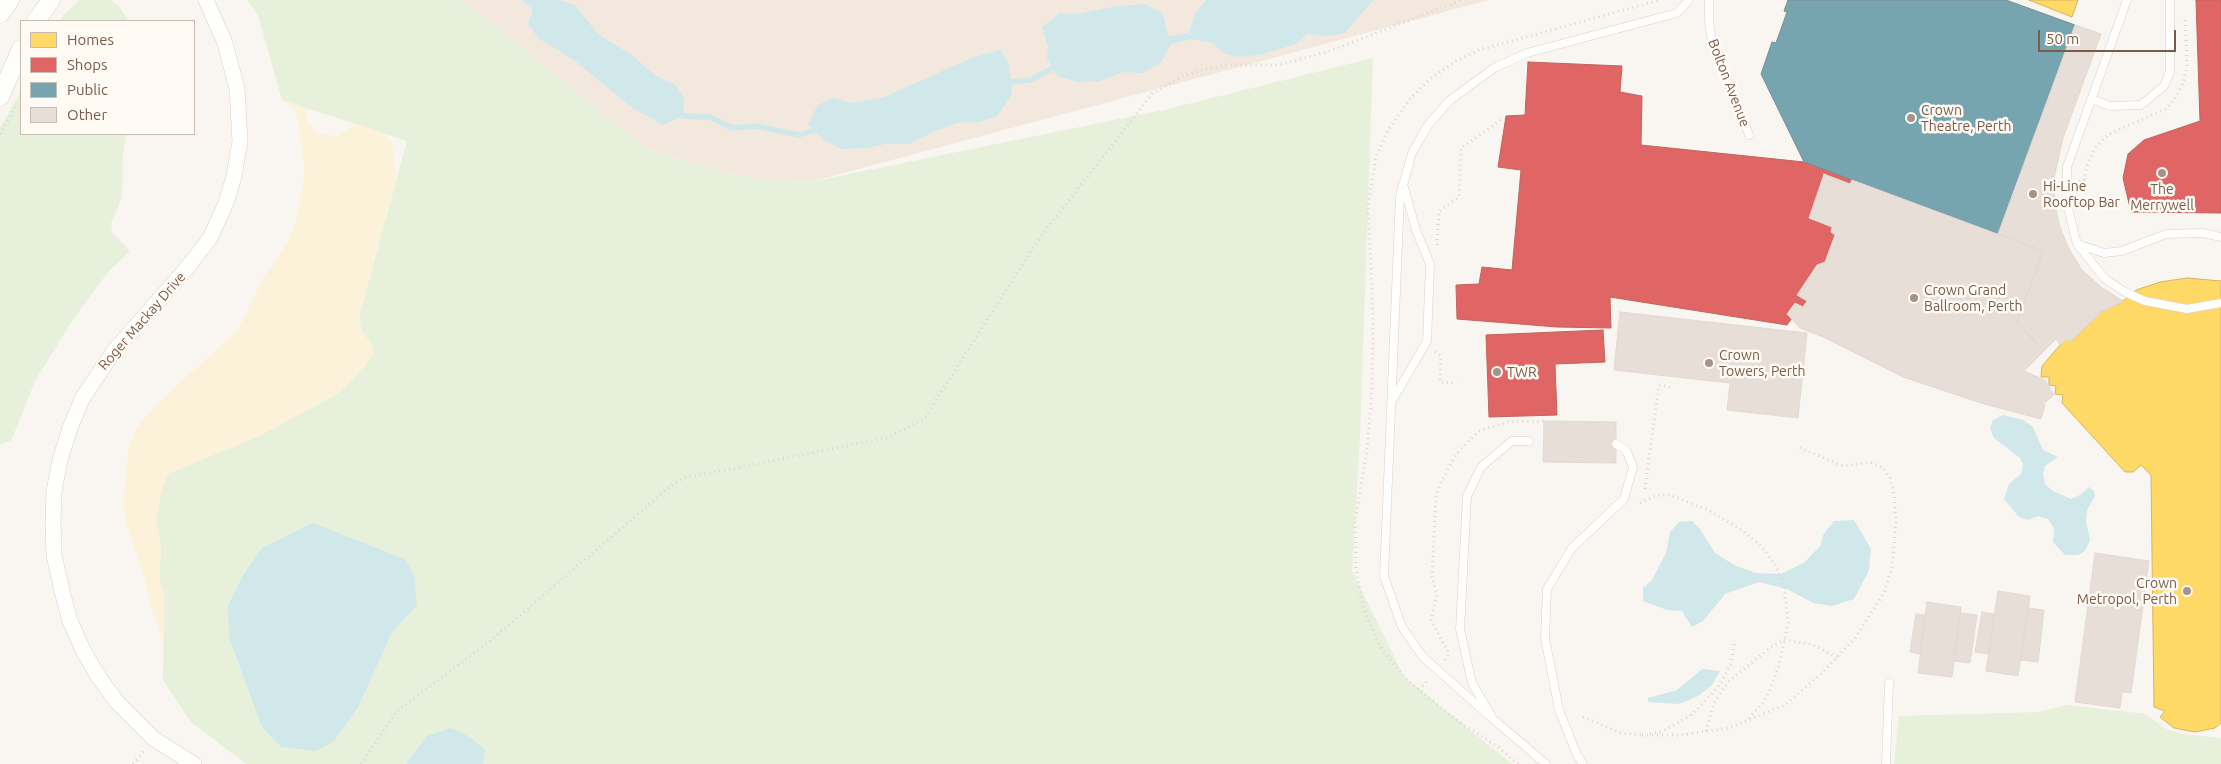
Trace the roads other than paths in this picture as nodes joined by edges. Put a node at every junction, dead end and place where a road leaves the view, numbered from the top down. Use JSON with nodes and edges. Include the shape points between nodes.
{"nodes":[{"id":1,"x":10,"y":0,"type":"edge"},
{"id":2,"x":51,"y":0,"type":"edge"},
{"id":3,"x":198,"y":0,"type":"edge"},
{"id":4,"x":1689,"y":0,"type":"edge"},
{"id":5,"x":1709,"y":0,"type":"edge"},
{"id":6,"x":2127,"y":0,"type":"edge"},
{"id":7,"x":2170,"y":0,"type":"edge"},
{"id":8,"x":209,"y":7,"type":"edge"},
{"id":9,"x":0,"y":14,"type":"edge"},
{"id":10,"x":37,"y":20,"type":"edge"},
{"id":11,"x":20,"y":45,"type":"edge"},
{"id":12,"x":20,"y":51,"type":"edge"},
{"id":13,"x":0,"y":76,"type":"edge"},
{"id":14,"x":0,"y":96,"type":"edge"},
{"id":15,"x":2091,"y":100,"type":"junction"},
{"id":16,"x":1749,"y":136,"type":"dead end"},
{"id":17,"x":1403,"y":184,"type":"junction"},
{"id":18,"x":2221,"y":237,"type":"edge"},
{"id":19,"x":2078,"y":244,"type":"junction"},
{"id":20,"x":2221,"y":303,"type":"edge"},
{"id":21,"x":1391,"y":402,"type":"junction"},
{"id":22,"x":1529,"y":441,"type":"dead end"},
{"id":23,"x":1616,"y":444,"type":"dead end"},
{"id":24,"x":1889,"y":683,"type":"dead end"},
{"id":25,"x":1493,"y":719,"type":"junction"},
{"id":26,"x":194,"y":764,"type":"edge"},
{"id":27,"x":1546,"y":764,"type":"edge"},
{"id":28,"x":1584,"y":764,"type":"edge"},
{"id":29,"x":1886,"y":764,"type":"edge"}],
"edges":[{"from":1,"to":9,"type":"street"},
{"from":2,"to":10,"type":"street"},
{"from":3,"to":8,"type":"street","name":"Roger Mackay Drive"},
{"from":4,"to":17,"type":"lane","via":[[1678,13],[1527,53],[1494,68],[1449,101],[1428,125],[1412,153]]},
{"from":5,"to":16,"type":"lane","name":"Bolton Avenue","via":[[1712,43]]},
{"from":6,"to":15,"type":"lane"},
{"from":7,"to":15,"type":"lane","via":[[2170,72],[2164,86],[2141,105],[2110,106]]},
{"from":8,"to":26,"type":"street","name":"Roger Mackay Drive","via":[[234,71],[240,106],[237,159],[226,203],[210,238],[114,350],[90,385],[65,444],[53,515],[54,555],[70,621],[82,650],[103,683],[138,724],[154,739]]},
{"from":11,"to":13,"type":"street"},
{"from":12,"to":14,"type":"street"},
{"from":15,"to":19,"type":"lane","via":[[2066,167],[2067,204]]},
{"from":17,"to":21,"type":"lane"},
{"from":17,"to":21,"type":"lane","via":[[1430,264],[1427,341]]},
{"from":18,"to":19,"type":"lane","via":[[2203,233],[2166,234],[2122,251],[2104,253]]},
{"from":19,"to":20,"type":"lane","via":[[2105,278],[2145,301],[2187,308]]},
{"from":21,"to":25,"type":"lane","via":[[1384,576],[1402,627],[1423,657]]},
{"from":22,"to":25,"type":"lane","via":[[1512,441],[1482,467],[1467,496],[1460,629],[1472,682]]},
{"from":23,"to":28,"type":"lane","via":[[1626,450],[1634,467],[1624,498],[1572,548],[1547,590],[1545,638],[1559,710],[1576,755]]},
{"from":24,"to":29,"type":"lane"},
{"from":25,"to":27,"type":"lane"}]}
